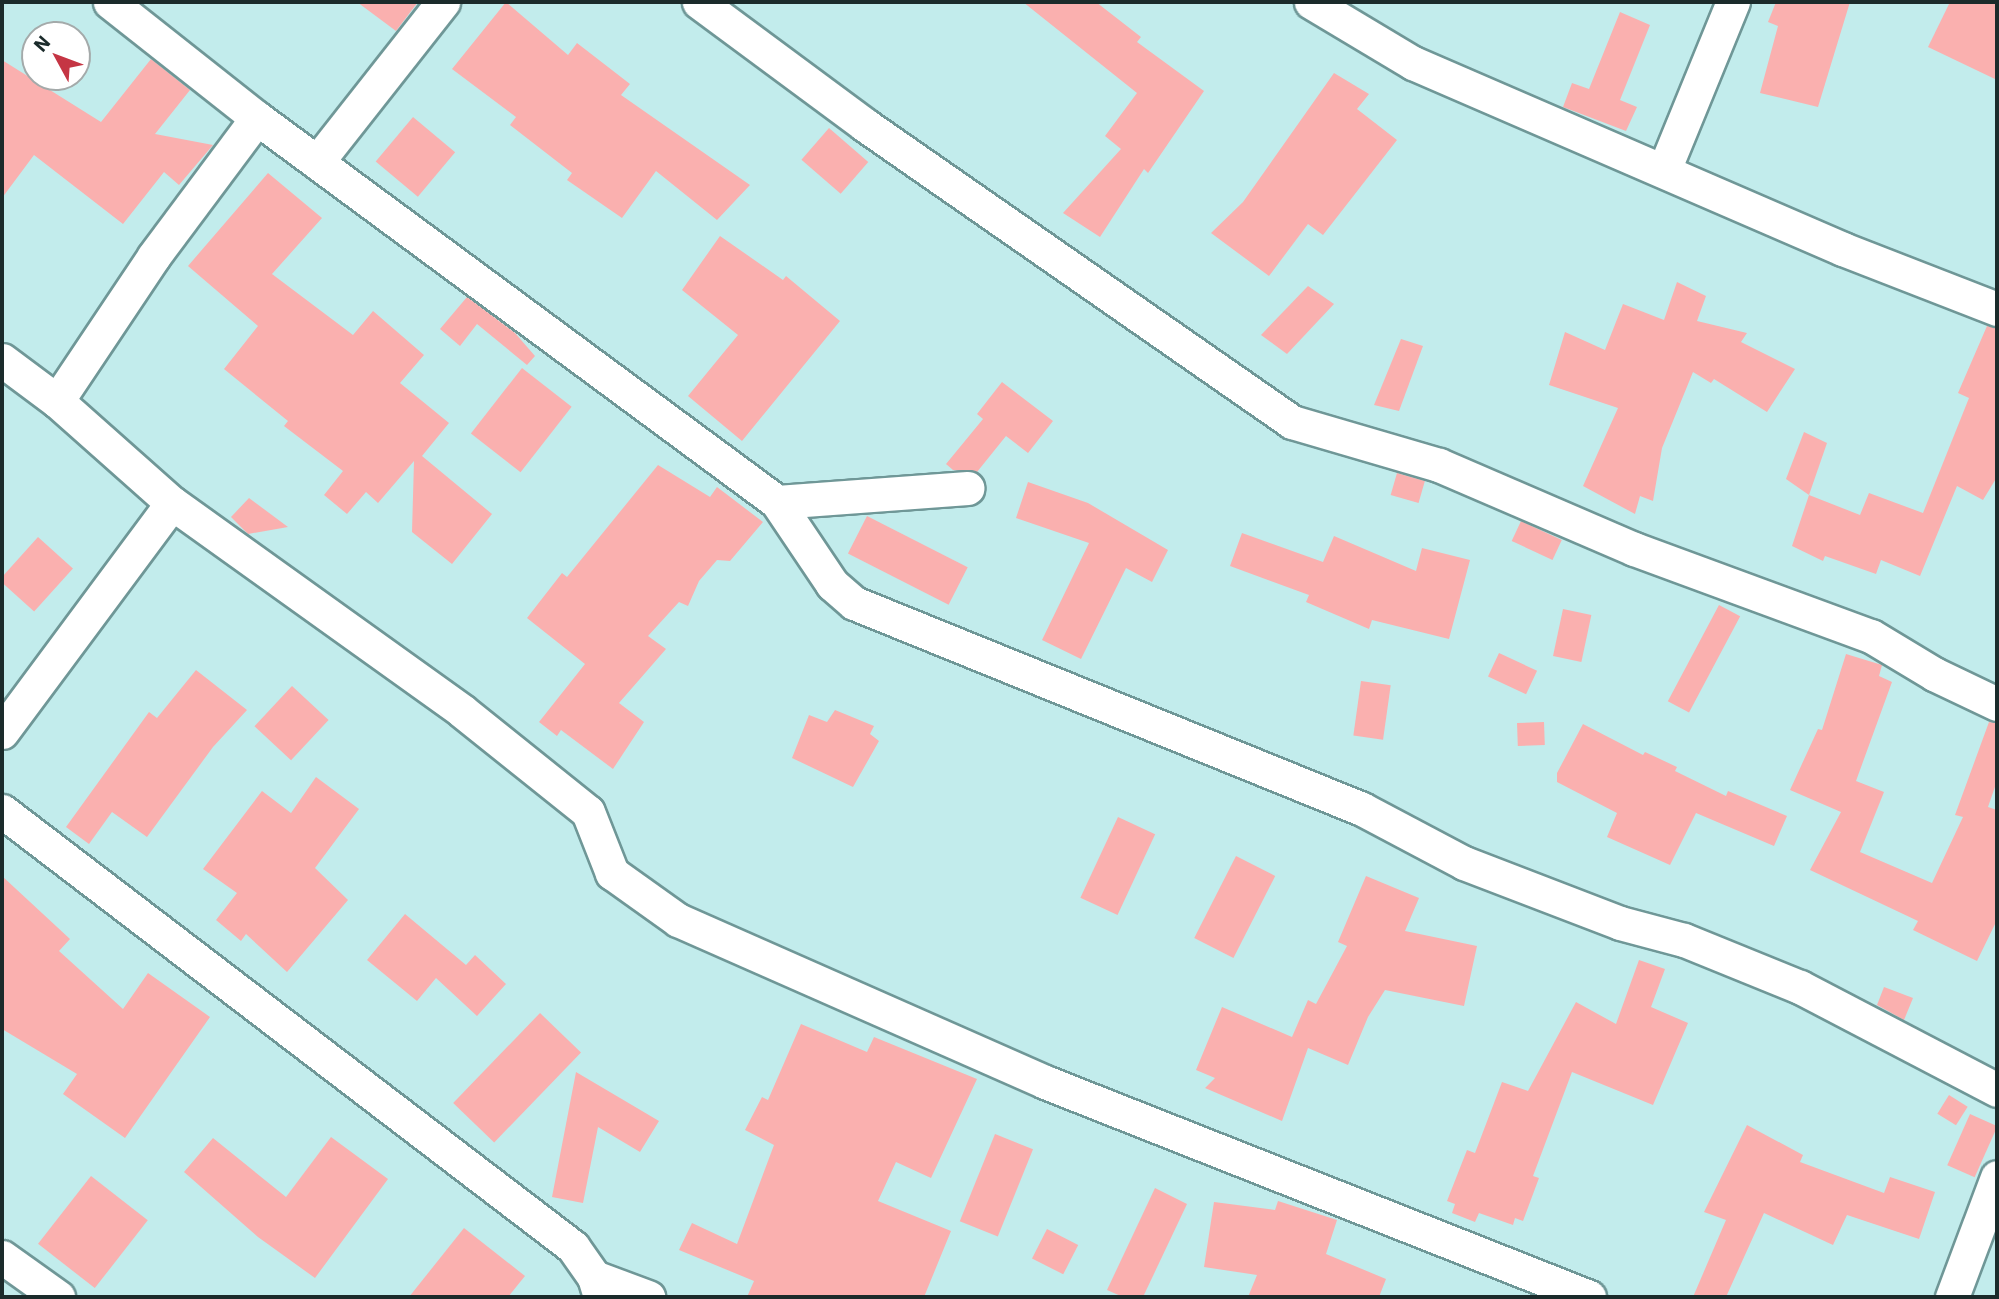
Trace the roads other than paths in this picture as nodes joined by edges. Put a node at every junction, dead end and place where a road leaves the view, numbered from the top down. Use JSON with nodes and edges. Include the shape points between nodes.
{"nodes":[{"id":1,"x":110,"y":2,"type":"edge"},
{"id":2,"x":443,"y":2,"type":"edge"},
{"id":3,"x":699,"y":2,"type":"edge"},
{"id":4,"x":1311,"y":2,"type":"edge"},
{"id":5,"x":1733,"y":2,"type":"edge"},
{"id":6,"x":257,"y":118,"type":"junction"},
{"id":7,"x":317,"y":162,"type":"junction"},
{"id":8,"x":1664,"y":170,"type":"junction"},
{"id":9,"x":1997,"y":309,"type":"edge"},
{"id":10,"x":2,"y":360,"type":"edge"},
{"id":11,"x":57,"y":401,"type":"junction"},
{"id":12,"x":967,"y":488,"type":"dead end"},
{"id":13,"x":777,"y":502,"type":"junction"},
{"id":14,"x":172,"y":503,"type":"junction"},
{"id":15,"x":1997,"y":704,"type":"edge"},
{"id":16,"x":2,"y":732,"type":"edge"},
{"id":17,"x":2,"y":811,"type":"edge"},
{"id":18,"x":1997,"y":1090,"type":"edge"},
{"id":19,"x":1997,"y":1177,"type":"edge"},
{"id":20,"x":2,"y":1257,"type":"edge"},
{"id":21,"x":597,"y":1287,"type":"edge"},
{"id":22,"x":58,"y":1297,"type":"edge"},
{"id":23,"x":648,"y":1297,"type":"edge"},
{"id":24,"x":1589,"y":1297,"type":"edge"},
{"id":25,"x":1952,"y":1297,"type":"edge"}],
"edges":[{"from":1,"to":6,"type":"street"},
{"from":2,"to":7,"type":"street"},
{"from":3,"to":15,"type":"street","via":[[865,125],[1292,422],[1439,465],[1634,549],[1871,636],[1934,674]]},
{"from":4,"to":8,"type":"street","via":[[1413,63]]},
{"from":5,"to":8,"type":"street"},
{"from":6,"to":7,"type":"street"},
{"from":6,"to":11,"type":"street","via":[[155,256]]},
{"from":7,"to":13,"type":"street"},
{"from":8,"to":9,"type":"street","via":[[1843,249]]},
{"from":10,"to":11,"type":"street"},
{"from":11,"to":14,"type":"street"},
{"from":12,"to":13,"type":"street"},
{"from":13,"to":18,"type":"street","via":[[832,584],[854,603],[1362,809],[1464,863],[1620,923],[1684,940],[1800,987]]},
{"from":14,"to":16,"type":"street"},
{"from":14,"to":24,"type":"street","via":[[461,711],[588,812],[612,873],[678,920],[1045,1082]]},
{"from":17,"to":21,"type":"street","via":[[573,1247]]},
{"from":19,"to":25,"type":"street"},
{"from":20,"to":22,"type":"street"},
{"from":21,"to":23,"type":"street"}]}
